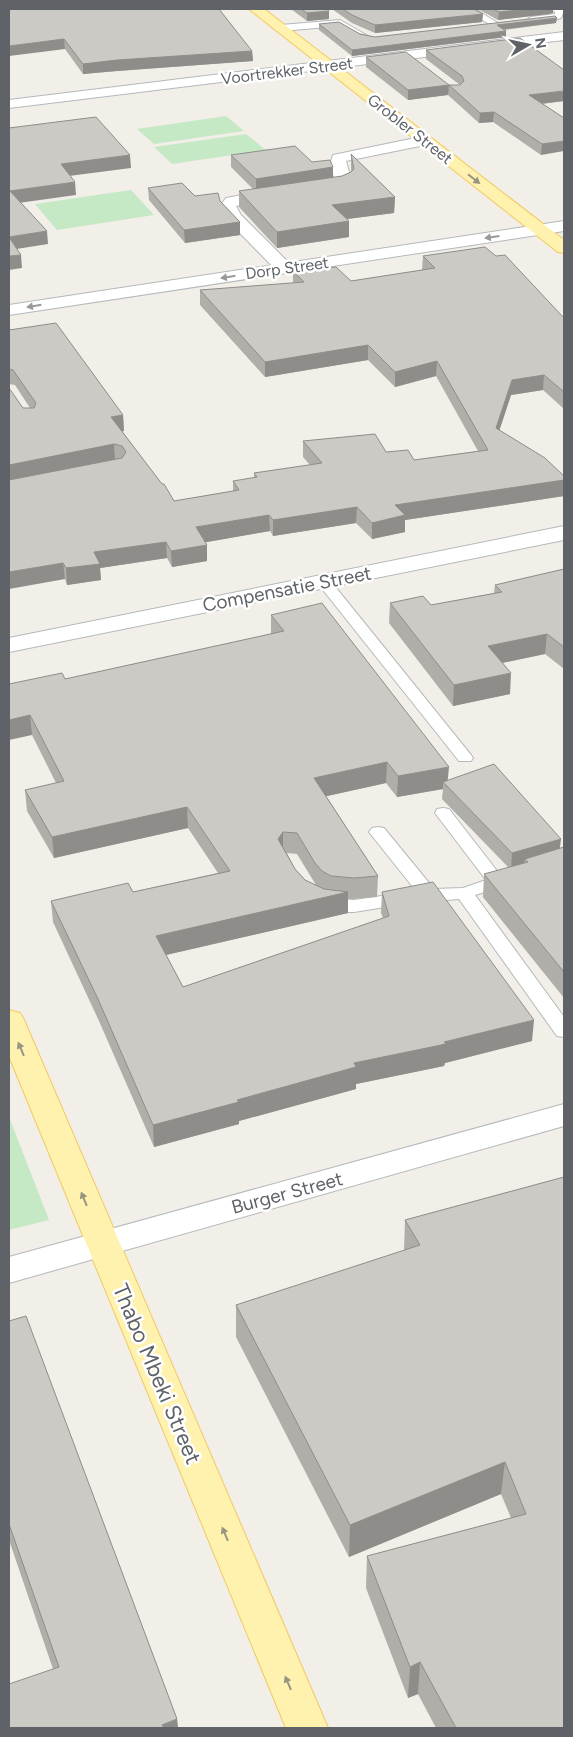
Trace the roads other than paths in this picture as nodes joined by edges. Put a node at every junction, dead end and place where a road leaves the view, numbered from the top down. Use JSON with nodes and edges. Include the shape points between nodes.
{"nodes":[{"id":1,"x":256,"y":9,"type":"edge"},
{"id":2,"x":469,"y":9,"type":"edge"},
{"id":3,"x":555,"y":9,"type":"edge"},
{"id":4,"x":330,"y":13,"type":"edge"},
{"id":5,"x":524,"y":22,"type":"edge"},
{"id":6,"x":340,"y":23,"type":"junction"},
{"id":7,"x":281,"y":28,"type":"junction"},
{"id":8,"x":477,"y":28,"type":"edge"},
{"id":9,"x":564,"y":36,"type":"edge"},
{"id":10,"x":376,"y":38,"type":"edge"},
{"id":11,"x":409,"y":55,"type":"junction"},
{"id":12,"x":330,"y":66,"type":"junction"},
{"id":13,"x":424,"y":67,"type":"edge"},
{"id":14,"x":9,"y":104,"type":"edge"},
{"id":15,"x":425,"y":141,"type":"junction"},
{"id":16,"x":564,"y":226,"type":"edge"},
{"id":17,"x":540,"y":230,"type":"junction"},
{"id":18,"x":564,"y":248,"type":"edge"},
{"id":19,"x":284,"y":268,"type":"junction"},
{"id":20,"x":9,"y":310,"type":"edge"},
{"id":21,"x":564,"y":533,"type":"edge"},
{"id":22,"x":324,"y":582,"type":"junction"},
{"id":23,"x":9,"y":645,"type":"edge"},
{"id":24,"x":464,"y":758,"type":"dead end"},
{"id":25,"x":443,"y":813,"type":"dead end"},
{"id":26,"x":378,"y":832,"type":"dead end"},
{"id":27,"x":522,"y":874,"type":"edge"},
{"id":28,"x":497,"y":882,"type":"junction"},
{"id":29,"x":464,"y":893,"type":"junction"},
{"id":30,"x":428,"y":894,"type":"junction"},
{"id":31,"x":314,"y":896,"type":"edge"},
{"id":32,"x":9,"y":1020,"type":"edge"},
{"id":33,"x":564,"y":1031,"type":"edge"},
{"id":34,"x":564,"y":1115,"type":"edge"},
{"id":35,"x":102,"y":1244,"type":"junction"},
{"id":36,"x":9,"y":1270,"type":"edge"},
{"id":37,"x":307,"y":1728,"type":"edge"}],
"edges":[{"from":1,"to":7,"type":"main road","name":"Grobler Street"},
{"from":2,"to":8,"type":"lane","via":[[501,25]]},
{"from":3,"to":5,"type":"lane","via":[[560,11],[558,16]]},
{"from":4,"to":6,"type":"lane"},
{"from":6,"to":7,"type":"lane"},
{"from":6,"to":10,"type":"lane","via":[[361,35]]},
{"from":7,"to":12,"type":"main road","name":"Grobler Street"},
{"from":9,"to":11,"type":"street","name":"Voortrekker Street"},
{"from":11,"to":12,"type":"street","name":"Voortrekker Street"},
{"from":11,"to":13,"type":"street"},
{"from":12,"to":14,"type":"street","name":"Voortrekker Street"},
{"from":12,"to":15,"type":"main road","name":"Grobler Street"},
{"from":15,"to":17,"type":"main road","name":"Grobler Street","one_way":true},
{"from":15,"to":19,"type":"street","via":[[339,158],[344,183],[335,187],[232,201],[228,206],[234,217]]},
{"from":16,"to":17,"type":"street","name":"Dorp Street"},
{"from":17,"to":18,"type":"main road","name":"Grobler Street"},
{"from":17,"to":19,"type":"street","name":"Dorp Street","one_way":true},
{"from":19,"to":20,"type":"street","name":"Dorp Street","one_way":true},
{"from":21,"to":22,"type":"street","name":"Compensatie Street"},
{"from":22,"to":23,"type":"street","name":"Compensatie Street"},
{"from":22,"to":24,"type":"lane"},
{"from":25,"to":28,"type":"lane"},
{"from":26,"to":30,"type":"lane"},
{"from":27,"to":28,"type":"lane"},
{"from":28,"to":29,"type":"lane"},
{"from":29,"to":30,"type":"lane"},
{"from":29,"to":33,"type":"lane"},
{"from":30,"to":31,"type":"lane","via":[[341,906],[324,903]]},
{"from":35,"to":32,"type":"main road","name":"Thabo Mbeki Street","one_way":true},
{"from":34,"to":35,"type":"street","name":"Burger Street"},
{"from":35,"to":36,"type":"street","name":"Burger Street"},
{"from":37,"to":35,"type":"main road","name":"Thabo Mbeki Street","one_way":true}]}
